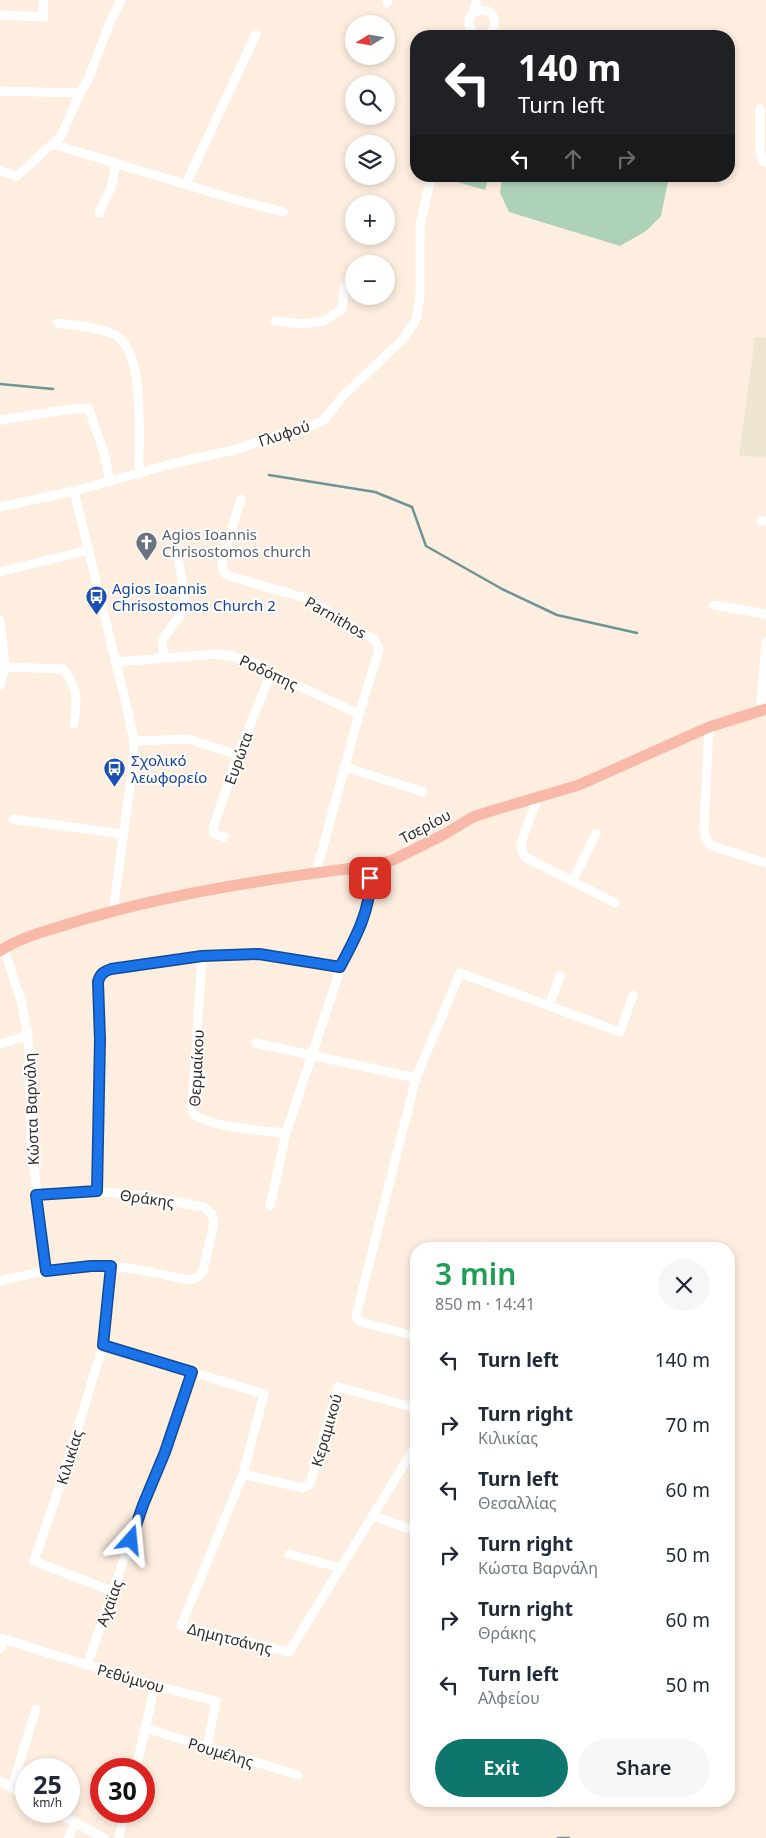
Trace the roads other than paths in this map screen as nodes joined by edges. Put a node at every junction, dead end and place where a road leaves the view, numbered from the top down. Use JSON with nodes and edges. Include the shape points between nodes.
{"nodes":[{"id":1,"x":44,"y":0,"type":"edge"},
{"id":2,"x":121,"y":0,"type":"edge"},
{"id":3,"x":477,"y":0,"type":"edge"},
{"id":4,"x":473,"y":13,"type":"junction"},
{"id":5,"x":0,"y":15,"type":"edge"},
{"id":6,"x":468,"y":25,"type":"junction"},
{"id":7,"x":467,"y":30,"type":"edge"},
{"id":8,"x":470,"y":30,"type":"edge"},
{"id":9,"x":493,"y":30,"type":"edge"},
{"id":10,"x":256,"y":34,"type":"dead end"},
{"id":11,"x":0,"y":91,"type":"edge"},
{"id":12,"x":80,"y":93,"type":"junction"},
{"id":13,"x":760,"y":109,"type":"dead end"},
{"id":14,"x":52,"y":144,"type":"junction"},
{"id":15,"x":766,"y":163,"type":"edge"},
{"id":16,"x":116,"y":164,"type":"junction"},
{"id":17,"x":0,"y":171,"type":"edge"},
{"id":18,"x":430,"y":182,"type":"edge"},
{"id":19,"x":186,"y":184,"type":"junction"},
{"id":20,"x":284,"y":212,"type":"dead end"},
{"id":21,"x":99,"y":213,"type":"dead end"},
{"id":22,"x":344,"y":287,"type":"dead end"},
{"id":23,"x":276,"y":320,"type":"dead end"},
{"id":24,"x":58,"y":323,"type":"dead end"},
{"id":25,"x":0,"y":420,"type":"edge"},
{"id":26,"x":139,"y":474,"type":"junction"},
{"id":27,"x":110,"y":482,"type":"junction"},
{"id":28,"x":74,"y":491,"type":"junction"},
{"id":29,"x":241,"y":499,"type":"dead end"},
{"id":30,"x":0,"y":507,"type":"edge"},
{"id":31,"x":176,"y":547,"type":"dead end"},
{"id":32,"x":89,"y":550,"type":"junction"},
{"id":33,"x":0,"y":572,"type":"edge"},
{"id":34,"x":714,"y":605,"type":"dead end"},
{"id":35,"x":766,"y":614,"type":"edge"},
{"id":36,"x":0,"y":620,"type":"edge"},
{"id":37,"x":766,"y":642,"type":"edge"},
{"id":38,"x":164,"y":658,"type":"junction"},
{"id":39,"x":115,"y":662,"type":"junction"},
{"id":40,"x":4,"y":667,"type":"junction"},
{"id":41,"x":271,"y":673,"type":"junction"},
{"id":42,"x":0,"y":685,"type":"edge"},
{"id":43,"x":763,"y":710,"type":"edge"},
{"id":44,"x":358,"y":714,"type":"junction"},
{"id":45,"x":74,"y":724,"type":"dead end"},
{"id":46,"x":709,"y":727,"type":"junction"},
{"id":47,"x":134,"y":741,"type":"junction"},
{"id":48,"x":238,"y":755,"type":"junction"},
{"id":49,"x":345,"y":766,"type":"junction"},
{"id":50,"x":423,"y":792,"type":"dead end"},
{"id":51,"x":538,"y":796,"type":"junction"},
{"id":52,"x":13,"y":819,"type":"dead end"},
{"id":53,"x":123,"y":834,"type":"junction"},
{"id":54,"x":596,"y":834,"type":"dead end"},
{"id":55,"x":224,"y":837,"type":"dead end"},
{"id":56,"x":766,"y":863,"type":"edge"},
{"id":57,"x":370,"y":866,"type":"junction"},
{"id":58,"x":316,"y":873,"type":"junction"},
{"id":59,"x":572,"y":880,"type":"junction"},
{"id":60,"x":615,"y":903,"type":"dead end"},
{"id":61,"x":112,"y":911,"type":"junction"},
{"id":62,"x":2,"y":950,"type":"edge"},
{"id":63,"x":202,"y":956,"type":"junction"},
{"id":64,"x":340,"y":967,"type":"junction"},
{"id":65,"x":560,"y":976,"type":"dead end"},
{"id":66,"x":632,"y":995,"type":"dead end"},
{"id":67,"x":548,"y":1006,"type":"junction"},
{"id":68,"x":28,"y":1035,"type":"junction"},
{"id":69,"x":256,"y":1043,"type":"dead end"},
{"id":70,"x":0,"y":1044,"type":"edge"},
{"id":71,"x":312,"y":1054,"type":"junction"},
{"id":72,"x":416,"y":1078,"type":"junction"},
{"id":73,"x":286,"y":1133,"type":"junction"},
{"id":74,"x":97,"y":1191,"type":"junction"},
{"id":75,"x":36,"y":1195,"type":"junction"},
{"id":76,"x":270,"y":1206,"type":"dead end"},
{"id":77,"x":111,"y":1266,"type":"junction"},
{"id":78,"x":46,"y":1271,"type":"junction"},
{"id":79,"x":0,"y":1281,"type":"edge"},
{"id":80,"x":410,"y":1334,"type":"edge"},
{"id":81,"x":103,"y":1345,"type":"junction"},
{"id":82,"x":192,"y":1372,"type":"junction"},
{"id":83,"x":410,"y":1406,"type":"edge"},
{"id":84,"x":410,"y":1455,"type":"edge"},
{"id":85,"x":243,"y":1474,"type":"junction"},
{"id":86,"x":373,"y":1516,"type":"junction"},
{"id":87,"x":410,"y":1529,"type":"edge"},
{"id":88,"x":289,"y":1554,"type":"dead end"},
{"id":89,"x":341,"y":1568,"type":"junction"},
{"id":90,"x":114,"y":1592,"type":"junction"},
{"id":91,"x":2,"y":1639,"type":"edge"},
{"id":92,"x":0,"y":1649,"type":"edge"},
{"id":93,"x":87,"y":1665,"type":"junction"},
{"id":94,"x":155,"y":1685,"type":"junction"},
{"id":95,"x":36,"y":1708,"type":"dead end"},
{"id":96,"x":145,"y":1728,"type":"junction"},
{"id":97,"x":207,"y":1748,"type":"junction"},
{"id":98,"x":138,"y":1758,"type":"edge"},
{"id":99,"x":298,"y":1775,"type":"dead end"},
{"id":100,"x":0,"y":1781,"type":"edge"},
{"id":101,"x":12,"y":1787,"type":"junction"},
{"id":102,"x":15,"y":1789,"type":"edge"},
{"id":103,"x":123,"y":1823,"type":"edge"},
{"id":104,"x":75,"y":1824,"type":"joint"},
{"id":105,"x":68,"y":1838,"type":"edge"},
{"id":106,"x":104,"y":1838,"type":"edge"},
{"id":107,"x":119,"y":1838,"type":"edge"}],
"edges":[{"from":1,"to":5,"type":"street","via":[[44,16]]},
{"from":2,"to":12,"type":"street"},
{"from":3,"to":4,"type":"street"},
{"from":4,"to":6,"type":"street"},
{"from":4,"to":9,"type":"street","via":[[483,10],[492,15],[495,22]]},
{"from":6,"to":7,"type":"street"},
{"from":6,"to":8,"type":"street"},
{"from":10,"to":19,"type":"street"},
{"from":11,"to":12,"type":"street"},
{"from":12,"to":14,"type":"street","via":[[61,136]]},
{"from":13,"to":15,"type":"street","via":[[760,152]]},
{"from":14,"to":16,"type":"street"},
{"from":14,"to":17,"type":"street","via":[[17,176]]},
{"from":16,"to":19,"type":"street"},
{"from":16,"to":21,"type":"street","via":[[111,188]]},
{"from":18,"to":26,"type":"street","name":"Γλυφού","via":[[420,226],[420,295],[416,320],[403,339],[342,397],[324,420],[296,433]]},
{"from":19,"to":20,"type":"street"},
{"from":22,"to":23,"type":"street","via":[[342,309],[324,321],[303,324]]},
{"from":24,"to":26,"type":"street","via":[[98,329],[118,337],[130,352],[139,402]]},
{"from":25,"to":27,"type":"street","via":[[89,409]]},
{"from":26,"to":27,"type":"street","name":"Γλυφού"},
{"from":27,"to":28,"type":"street","name":"Γλυφού"},
{"from":28,"to":30,"type":"street","name":"Γλυφού"},
{"from":28,"to":32,"type":"street"},
{"from":29,"to":44,"type":"street","name":"Parnithos","via":[[222,561],[226,575],[308,599],[376,640],[379,650]]},
{"from":31,"to":38,"type":"street","via":[[185,604],[162,640]]},
{"from":32,"to":33,"type":"street"},
{"from":32,"to":39,"type":"street"},
{"from":34,"to":35,"type":"street"},
{"from":36,"to":40,"type":"street"},
{"from":37,"to":43,"type":"street"},
{"from":38,"to":39,"type":"street","name":"Ροδόπης"},
{"from":38,"to":41,"type":"street","name":"Ροδόπης","via":[[216,654],[235,656]]},
{"from":39,"to":47,"type":"street"},
{"from":40,"to":42,"type":"street"},
{"from":40,"to":45,"type":"street","via":[[64,668],[76,689]]},
{"from":41,"to":44,"type":"street","name":"Ροδόπης"},
{"from":41,"to":48,"type":"street","name":"Ευρώτα"},
{"from":43,"to":46,"type":"main road","name":"Τσερίου"},
{"from":44,"to":49,"type":"street","name":"Parnithos"},
{"from":46,"to":51,"type":"main road","name":"Τσερίου","via":[[579,785]]},
{"from":46,"to":56,"type":"street","via":[[706,840],[712,846]]},
{"from":47,"to":48,"type":"street","via":[[188,739]]},
{"from":47,"to":53,"type":"street"},
{"from":48,"to":55,"type":"street","name":"Ευρώτα","via":[[213,828],[214,834]]},
{"from":49,"to":50,"type":"street"},
{"from":49,"to":58,"type":"street","name":"Parnithos"},
{"from":51,"to":57,"type":"main road","name":"Τσερίου","via":[[473,817],[393,860]]},
{"from":51,"to":59,"type":"street","via":[[522,851],[525,857]]},
{"from":52,"to":53,"type":"street"},
{"from":53,"to":61,"type":"street"},
{"from":54,"to":59,"type":"street"},
{"from":57,"to":58,"type":"main road","name":"Τσερίου"},
{"from":57,"to":64,"type":"street","via":[[368,905]]},
{"from":58,"to":61,"type":"main road","name":"Τσερίου"},
{"from":59,"to":60,"type":"street"},
{"from":61,"to":62,"type":"main road","name":"Τσερίου","via":[[59,927]]},
{"from":62,"to":68,"type":"street","name":"Κώστα Βαρνάλη","via":[[21,1001]]},
{"from":63,"to":64,"type":"street","via":[[259,954]]},
{"from":63,"to":73,"type":"street","name":"Θερμαίκου","via":[[193,1113],[201,1119],[235,1128]]},
{"from":63,"to":74,"type":"street","via":[[111,969],[99,977]]},
{"from":64,"to":71,"type":"street"},
{"from":65,"to":67,"type":"street"},
{"from":66,"to":67,"type":"street","via":[[620,1032]]},
{"from":67,"to":72,"type":"street","via":[[460,973]]},
{"from":68,"to":70,"type":"street"},
{"from":68,"to":75,"type":"street","name":"Κώστα Βαρνάλη"},
{"from":69,"to":71,"type":"street"},
{"from":71,"to":72,"type":"street"},
{"from":71,"to":73,"type":"street"},
{"from":72,"to":80,"type":"street","via":[[356,1316],[364,1323]]},
{"from":73,"to":76,"type":"street"},
{"from":74,"to":75,"type":"street","name":"Θράκης"},
{"from":74,"to":77,"type":"street","name":"Θράκης","via":[[204,1207],[212,1214],[214,1223],[203,1271],[198,1277],[189,1280]]},
{"from":75,"to":78,"type":"street","name":"Κώστα Βαρνάλη"},
{"from":77,"to":78,"type":"street"},
{"from":77,"to":81,"type":"street","name":"Κιλικίας"},
{"from":78,"to":79,"type":"street"},
{"from":81,"to":82,"type":"street"},
{"from":81,"to":90,"type":"street","name":"Κιλικίας","via":[[34,1561]]},
{"from":82,"to":85,"type":"street","via":[[264,1394]]},
{"from":82,"to":90,"type":"street","name":"Αχαϊας"},
{"from":83,"to":85,"type":"street","name":"Κεραμικού","via":[[338,1387],[310,1484],[303,1488]]},
{"from":84,"to":86,"type":"street","name":"Δημητσάνης"},
{"from":85,"to":89,"type":"street","name":"Δημητσάνης","via":[[181,1626],[289,1652]]},
{"from":86,"to":87,"type":"street"},
{"from":86,"to":89,"type":"street","name":"Δημητσάνης"},
{"from":88,"to":89,"type":"street"},
{"from":90,"to":93,"type":"street","name":"Αχαϊας"},
{"from":91,"to":92,"type":"street"},
{"from":91,"to":93,"type":"street","name":"Ρεθύμνου"},
{"from":93,"to":94,"type":"street","name":"Ρεθύμνου"},
{"from":94,"to":96,"type":"street"},
{"from":94,"to":97,"type":"street","name":"Ρεθύμνου","via":[[216,1701]]},
{"from":95,"to":101,"type":"street"},
{"from":96,"to":97,"type":"street","name":"Ρουμέλης"},
{"from":96,"to":98,"type":"street"},
{"from":97,"to":99,"type":"street","name":"Ρουμέλης"},
{"from":100,"to":101,"type":"street"},
{"from":101,"to":102,"type":"street"},
{"from":103,"to":107,"type":"street"},
{"from":104,"to":105,"type":"street"},
{"from":104,"to":106,"type":"street"}]}
